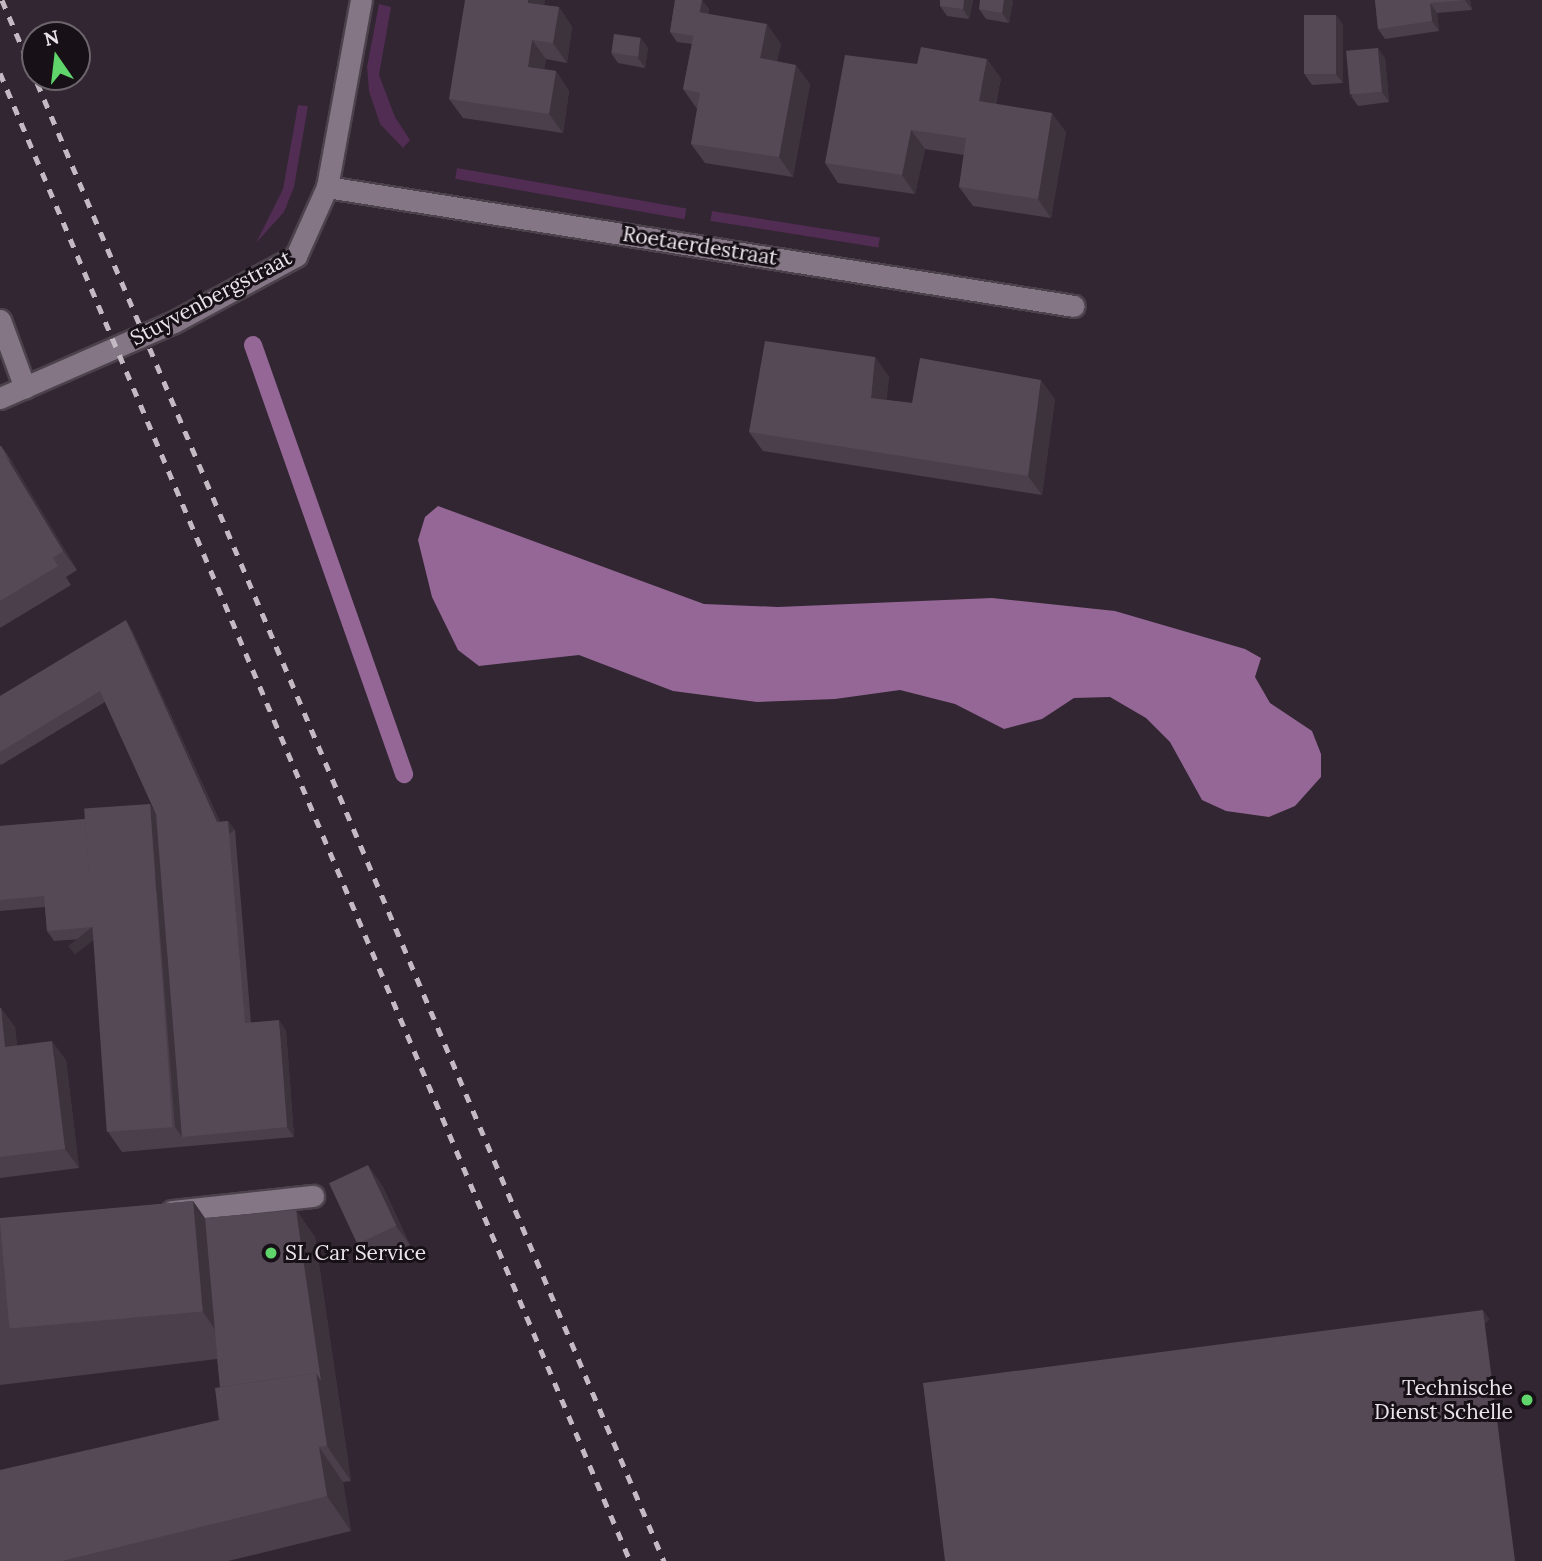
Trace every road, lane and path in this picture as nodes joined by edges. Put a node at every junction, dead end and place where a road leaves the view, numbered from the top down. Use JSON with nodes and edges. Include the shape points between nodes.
{"nodes":[{"id":1,"x":361,"y":0,"type":"edge"},
{"id":2,"x":327,"y":187,"type":"junction"},
{"id":3,"x":1074,"y":306,"type":"dead end"},
{"id":4,"x":0,"y":320,"type":"edge"},
{"id":5,"x":25,"y":388,"type":"junction"},
{"id":6,"x":0,"y":398,"type":"edge"},
{"id":7,"x":313,"y":1196,"type":"dead end"},
{"id":8,"x":150,"y":1213,"type":"edge"}],
"edges":[{"from":1,"to":2,"type":"street","name":"Stuyvenbergstraat"},
{"from":2,"to":3,"type":"street","name":"Roetaerdestraat"},
{"from":2,"to":5,"type":"street","name":"Stuyvenbergstraat","via":[[296,256],[174,322]]},
{"from":4,"to":5,"type":"street"},
{"from":5,"to":6,"type":"street","name":"Stuyvenbergstraat"},
{"from":7,"to":8,"type":"street"}]}
